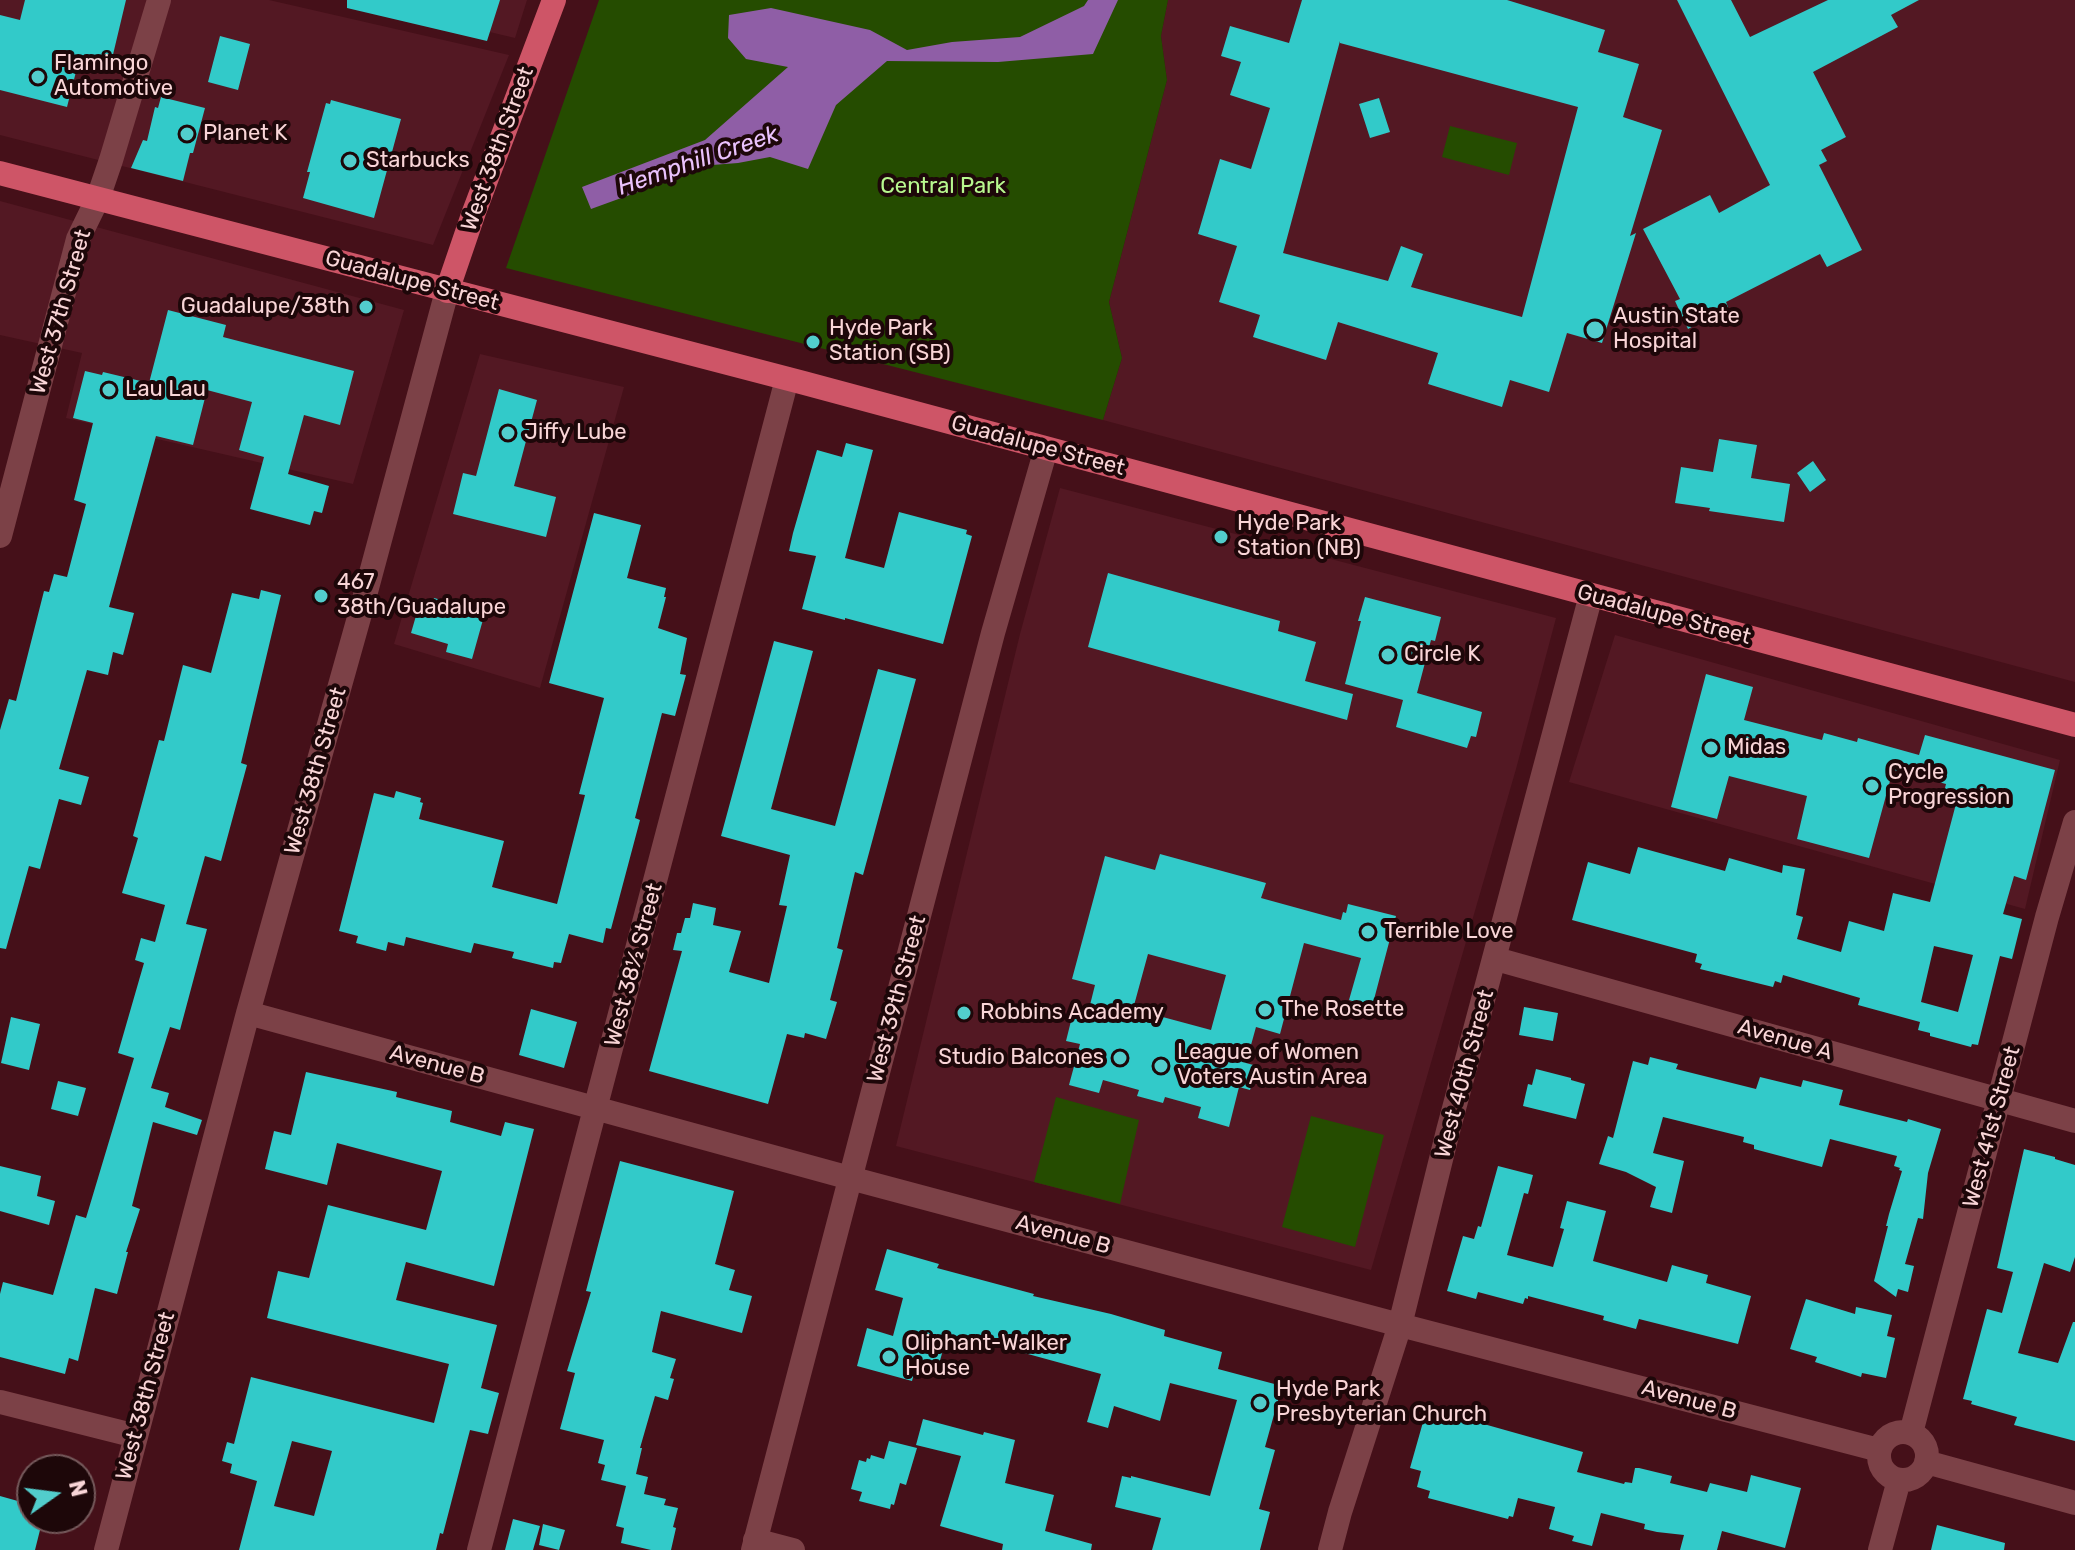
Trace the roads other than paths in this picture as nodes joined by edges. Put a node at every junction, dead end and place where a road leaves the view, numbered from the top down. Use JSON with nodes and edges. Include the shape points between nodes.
{"nodes":[{"id":1,"x":159,"y":0,"type":"edge"},
{"id":2,"x":554,"y":0,"type":"edge"},
{"id":3,"x":0,"y":173,"type":"edge"},
{"id":4,"x":98,"y":198,"type":"junction"},
{"id":5,"x":447,"y":291,"type":"junction"},
{"id":6,"x":787,"y":379,"type":"junction"},
{"id":7,"x":1046,"y":449,"type":"junction"},
{"id":8,"x":0,"y":536,"type":"edge"},
{"id":9,"x":1591,"y":595,"type":"junction"},
{"id":10,"x":2075,"y":725,"type":"edge"},
{"id":11,"x":2075,"y":822,"type":"edge"},
{"id":12,"x":1496,"y":959,"type":"junction"},
{"id":13,"x":248,"y":1013,"type":"junction"},
{"id":14,"x":1999,"y":1100,"type":"junction"},
{"id":15,"x":596,"y":1108,"type":"junction"},
{"id":16,"x":2075,"y":1121,"type":"edge"},
{"id":17,"x":850,"y":1178,"type":"junction"},
{"id":18,"x":1400,"y":1325,"type":"junction"},
{"id":19,"x":0,"y":1402,"type":"edge"},
{"id":20,"x":1911,"y":1433,"type":"junction"},
{"id":21,"x":136,"y":1436,"type":"junction"},
{"id":22,"x":1879,"y":1450,"type":"junction"},
{"id":23,"x":1926,"y":1462,"type":"junction"},
{"id":24,"x":1899,"y":1480,"type":"junction"},
{"id":25,"x":2075,"y":1503,"type":"edge"},
{"id":26,"x":754,"y":1545,"type":"edge"},
{"id":27,"x":106,"y":1550,"type":"edge"},
{"id":28,"x":479,"y":1550,"type":"edge"},
{"id":29,"x":793,"y":1550,"type":"edge"},
{"id":30,"x":1330,"y":1550,"type":"edge"},
{"id":31,"x":1880,"y":1550,"type":"edge"}],
"edges":[{"from":1,"to":4,"type":"street","name":"West 37th Street"},
{"from":2,"to":5,"type":"main road","name":"West 38th Street"},
{"from":3,"to":4,"type":"main road","name":"Guadalupe Street"},
{"from":4,"to":5,"type":"main road","name":"Guadalupe Street"},
{"from":4,"to":8,"type":"street","name":"West 37th Street","via":[[78,239]]},
{"from":5,"to":6,"type":"main road","name":"Guadalupe Street"},
{"from":5,"to":13,"type":"street","name":"West 38th Street"},
{"from":6,"to":7,"type":"main road","name":"Guadalupe Street"},
{"from":6,"to":15,"type":"street","name":"West 38½ Street"},
{"from":7,"to":9,"type":"main road","name":"Guadalupe Street"},
{"from":7,"to":17,"type":"street","name":"West 39th Street"},
{"from":9,"to":10,"type":"main road","name":"Guadalupe Street"},
{"from":9,"to":12,"type":"street","name":"West 40th Street"},
{"from":11,"to":14,"type":"street","name":"West 41st Street"},
{"from":12,"to":14,"type":"street","name":"Avenue A"},
{"from":12,"to":18,"type":"street","name":"West 40th Street"},
{"from":13,"to":15,"type":"street","name":"Avenue B"},
{"from":13,"to":21,"type":"street","name":"West 38th Street"},
{"from":14,"to":16,"type":"street","name":"Avenue A"},
{"from":14,"to":20,"type":"street","name":"West 41st Street"},
{"from":15,"to":17,"type":"street","name":"Avenue B"},
{"from":15,"to":28,"type":"street","name":"West 38½ Street"},
{"from":17,"to":18,"type":"street","name":"Avenue B"},
{"from":17,"to":26,"type":"street","name":"West 39th Street"},
{"from":18,"to":22,"type":"street","name":"Avenue B"},
{"from":18,"to":30,"type":"street","name":"West 40th Street"},
{"from":19,"to":21,"type":"street"},
{"from":20,"to":22,"type":"street","via":[[1895,1433]]},
{"from":20,"to":23,"type":"street","via":[[1923,1442]]},
{"from":21,"to":27,"type":"street","name":"West 38th Street"},
{"from":22,"to":24,"type":"street","via":[[1885,1473]]},
{"from":23,"to":24,"type":"street","via":[[1913,1479]]},
{"from":23,"to":25,"type":"street"},
{"from":24,"to":31,"type":"street"},
{"from":26,"to":29,"type":"street"}]}
